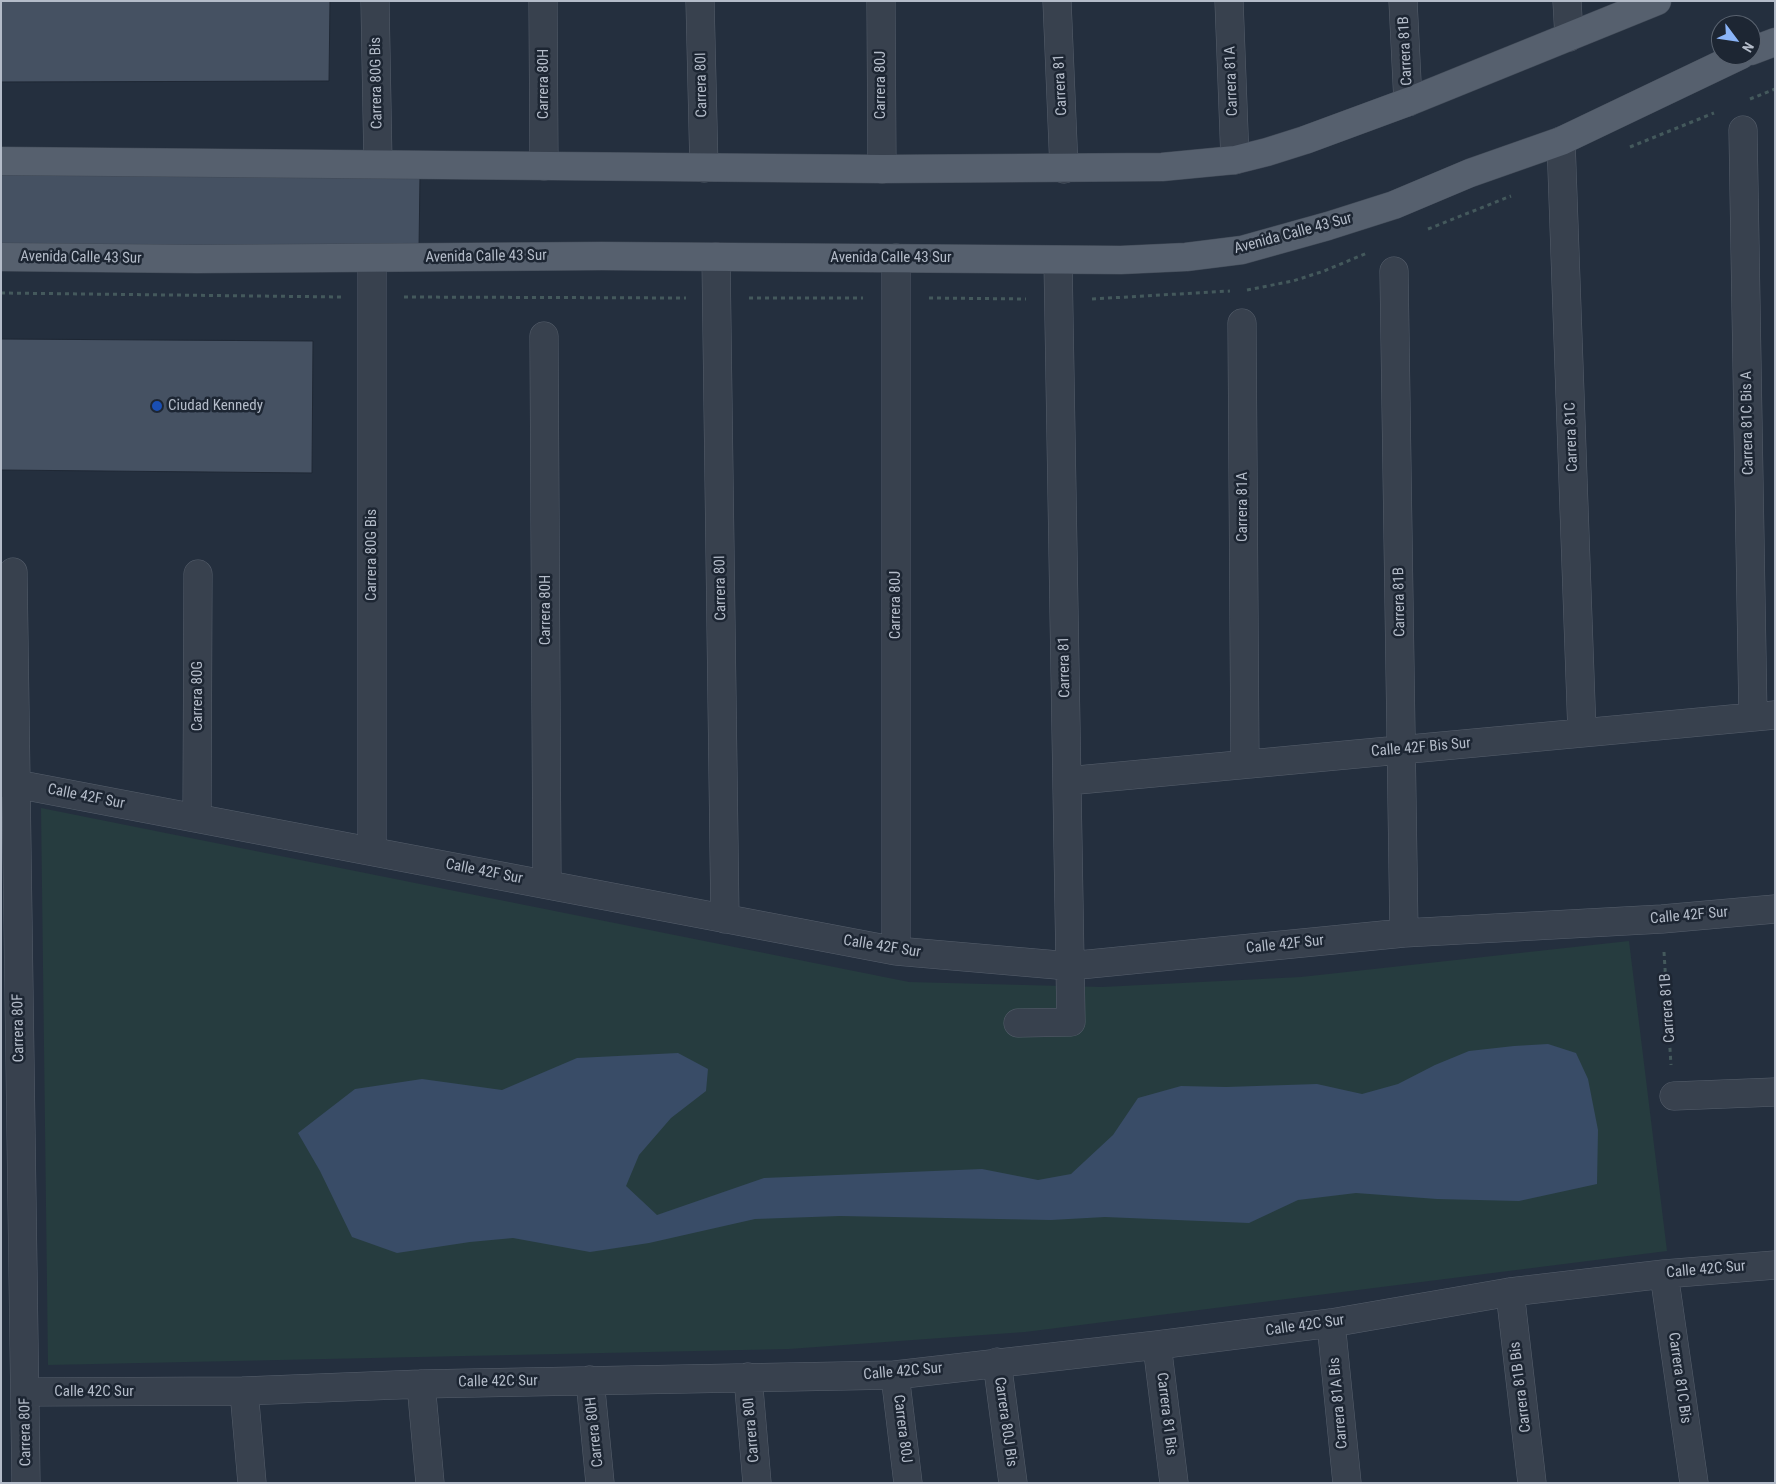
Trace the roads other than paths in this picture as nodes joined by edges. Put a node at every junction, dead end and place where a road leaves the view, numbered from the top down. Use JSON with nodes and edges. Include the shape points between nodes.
{"nodes":[{"id":1,"x":375,"y":1,"type":"edge"},
{"id":2,"x":544,"y":1,"type":"edge"},
{"id":3,"x":700,"y":1,"type":"edge"},
{"id":4,"x":881,"y":1,"type":"edge"},
{"id":5,"x":1057,"y":1,"type":"edge"},
{"id":6,"x":1229,"y":1,"type":"edge"},
{"id":7,"x":1403,"y":1,"type":"edge"},
{"id":8,"x":1567,"y":1,"type":"edge"},
{"id":9,"x":1657,"y":1,"type":"edge"},
{"id":10,"x":1569,"y":37,"type":"junction"},
{"id":11,"x":1775,"y":42,"type":"edge"},
{"id":12,"x":1761,"y":47,"type":"edge"},
{"id":13,"x":1721,"y":65,"type":"edge"},
{"id":14,"x":1408,"y":102,"type":"junction"},
{"id":15,"x":1743,"y":130,"type":"dead end"},
{"id":16,"x":1561,"y":140,"type":"junction"},
{"id":17,"x":1234,"y":160,"type":"junction"},
{"id":18,"x":1,"y":161,"type":"edge"},
{"id":19,"x":378,"y":164,"type":"junction"},
{"id":20,"x":544,"y":166,"type":"junction"},
{"id":21,"x":704,"y":168,"type":"junction"},
{"id":22,"x":882,"y":169,"type":"junction"},
{"id":23,"x":1064,"y":169,"type":"junction"},
{"id":24,"x":1,"y":257,"type":"edge"},
{"id":25,"x":716,"y":257,"type":"junction"},
{"id":26,"x":372,"y":258,"type":"junction"},
{"id":27,"x":896,"y":258,"type":"junction"},
{"id":28,"x":1058,"y":260,"type":"junction"},
{"id":29,"x":1394,"y":272,"type":"dead end"},
{"id":30,"x":1242,"y":323,"type":"dead end"},
{"id":31,"x":544,"y":336,"type":"dead end"},
{"id":32,"x":13,"y":572,"type":"dead end"},
{"id":33,"x":198,"y":574,"type":"dead end"},
{"id":34,"x":1764,"y":716,"type":"edge"},
{"id":35,"x":1582,"y":733,"type":"junction"},
{"id":36,"x":1402,"y":750,"type":"junction"},
{"id":37,"x":1245,"y":764,"type":"junction"},
{"id":38,"x":1067,"y":781,"type":"junction"},
{"id":39,"x":9,"y":783,"type":"edge"},
{"id":40,"x":197,"y":818,"type":"junction"},
{"id":41,"x":372,"y":851,"type":"junction"},
{"id":42,"x":547,"y":884,"type":"junction"},
{"id":43,"x":1775,"y":909,"type":"edge"},
{"id":44,"x":725,"y":919,"type":"junction"},
{"id":45,"x":1404,"y":933,"type":"junction"},
{"id":46,"x":896,"y":951,"type":"junction"},
{"id":47,"x":10,"y":957,"type":"edge"},
{"id":48,"x":1069,"y":966,"type":"junction"},
{"id":49,"x":1018,"y":1023,"type":"dead end"},
{"id":50,"x":1775,"y":1092,"type":"edge"},
{"id":51,"x":1674,"y":1096,"type":"road end"},
{"id":52,"x":11,"y":1128,"type":"edge"},
{"id":53,"x":1775,"y":1265,"type":"edge"},
{"id":54,"x":1664,"y":1274,"type":"junction"},
{"id":55,"x":1510,"y":1292,"type":"junction"},
{"id":56,"x":12,"y":1298,"type":"edge"},
{"id":57,"x":1332,"y":1323,"type":"junction"},
{"id":58,"x":1157,"y":1345,"type":"junction"},
{"id":59,"x":996,"y":1362,"type":"junction"},
{"id":60,"x":895,"y":1375,"type":"junction"},
{"id":61,"x":748,"y":1377,"type":"junction"},
{"id":62,"x":590,"y":1380,"type":"junction"},
{"id":63,"x":421,"y":1384,"type":"junction"},
{"id":64,"x":244,"y":1391,"type":"junction"},
{"id":65,"x":25,"y":1392,"type":"junction"},
{"id":66,"x":26,"y":1483,"type":"edge"},
{"id":67,"x":252,"y":1483,"type":"edge"},
{"id":68,"x":430,"y":1483,"type":"edge"},
{"id":69,"x":600,"y":1483,"type":"edge"},
{"id":70,"x":757,"y":1483,"type":"edge"},
{"id":71,"x":908,"y":1483,"type":"edge"},
{"id":72,"x":1013,"y":1483,"type":"edge"},
{"id":73,"x":1174,"y":1483,"type":"edge"},
{"id":74,"x":1347,"y":1483,"type":"edge"},
{"id":75,"x":1532,"y":1483,"type":"edge"},
{"id":76,"x":1694,"y":1483,"type":"edge"}],
"edges":[{"from":1,"to":19,"type":"street","name":"Carrera 80G Bis"},
{"from":2,"to":20,"type":"street","name":"Carrera 80H"},
{"from":3,"to":21,"type":"street","name":"Carrera 80I"},
{"from":4,"to":22,"type":"street","name":"Carrera 80J"},
{"from":5,"to":23,"type":"street","name":"Carrera 81"},
{"from":6,"to":17,"type":"street","name":"Carrera 81A"},
{"from":7,"to":14,"type":"street","name":"Carrera 81B"},
{"from":8,"to":10,"type":"street"},
{"from":9,"to":10,"type":"main road"},
{"from":10,"to":14,"type":"main road"},
{"from":11,"to":12,"type":"main road"},
{"from":13,"to":16,"type":"main road","name":"Avenida Calle 43 Sur"},
{"from":14,"to":17,"type":"main road","via":[[1305,140]]},
{"from":15,"to":34,"type":"street","name":"Carrera 81C Bis A"},
{"from":16,"to":28,"type":"main road","name":"Avenida Calle 43 Sur","via":[[1394,205],[1242,250],[1186,258]]},
{"from":16,"to":35,"type":"street","name":"Carrera 81C"},
{"from":17,"to":23,"type":"main road","via":[[1162,167]]},
{"from":18,"to":19,"type":"main road"},
{"from":19,"to":20,"type":"main road"},
{"from":20,"to":21,"type":"main road"},
{"from":21,"to":22,"type":"main road"},
{"from":22,"to":23,"type":"main road"},
{"from":24,"to":26,"type":"main road","name":"Avenida Calle 43 Sur"},
{"from":25,"to":26,"type":"main road","name":"Avenida Calle 43 Sur"},
{"from":25,"to":27,"type":"main road","name":"Avenida Calle 43 Sur"},
{"from":25,"to":44,"type":"street","name":"Carrera 80I"},
{"from":26,"to":41,"type":"street","name":"Carrera 80G Bis"},
{"from":27,"to":28,"type":"main road","name":"Avenida Calle 43 Sur"},
{"from":27,"to":46,"type":"street","name":"Carrera 80J"},
{"from":28,"to":38,"type":"street","name":"Carrera 81"},
{"from":29,"to":36,"type":"street","name":"Carrera 81B"},
{"from":30,"to":37,"type":"street","name":"Carrera 81A"},
{"from":31,"to":42,"type":"street","name":"Carrera 80H"},
{"from":32,"to":39,"type":"street","name":"Carrera 80F"},
{"from":33,"to":40,"type":"street","name":"Carrera 80G"},
{"from":34,"to":35,"type":"street","name":"Calle 42F Bis Sur"},
{"from":35,"to":36,"type":"street","name":"Calle 42F Bis Sur"},
{"from":36,"to":37,"type":"street","name":"Calle 42F Bis Sur"},
{"from":36,"to":45,"type":"street","name":"Carrera 81B"},
{"from":37,"to":38,"type":"street","name":"Calle 42F Bis Sur"},
{"from":38,"to":48,"type":"street","name":"Carrera 81"},
{"from":39,"to":40,"type":"street","name":"Calle 42F Sur"},
{"from":39,"to":47,"type":"street","name":"Carrera 80F"},
{"from":40,"to":41,"type":"street","name":"Calle 42F Sur"},
{"from":41,"to":42,"type":"street","name":"Calle 42F Sur"},
{"from":42,"to":44,"type":"street","name":"Calle 42F Sur"},
{"from":43,"to":45,"type":"street","name":"Calle 42F Sur","via":[[1662,919]]},
{"from":44,"to":46,"type":"street","name":"Calle 42F Sur"},
{"from":45,"to":48,"type":"street","name":"Calle 42F Sur"},
{"from":46,"to":48,"type":"street","name":"Calle 42F Sur"},
{"from":47,"to":52,"type":"street","name":"Carrera 80F"},
{"from":48,"to":49,"type":"street","name":"Carrera 81","via":[[1071,1022]]},
{"from":50,"to":51,"type":"street"},
{"from":52,"to":56,"type":"street","name":"Carrera 80F"},
{"from":53,"to":54,"type":"street","name":"Calle 42C Sur"},
{"from":54,"to":55,"type":"street","name":"Calle 42C Sur"},
{"from":54,"to":76,"type":"street","name":"Carrera 81C Bis"},
{"from":55,"to":57,"type":"street","name":"Calle 42C Sur"},
{"from":55,"to":75,"type":"street","name":"Carrera 81B Bis"},
{"from":56,"to":65,"type":"street","name":"Carrera 80F"},
{"from":57,"to":58,"type":"street","name":"Calle 42C Sur"},
{"from":57,"to":74,"type":"street","name":"Carrera 81A Bis"},
{"from":58,"to":59,"type":"street","name":"Calle 42C Sur"},
{"from":58,"to":73,"type":"street","name":"Carrera 81 Bis"},
{"from":59,"to":60,"type":"street","name":"Calle 42C Sur"},
{"from":59,"to":72,"type":"street","name":"Carrera 80J Bis"},
{"from":60,"to":61,"type":"street","name":"Calle 42C Sur"},
{"from":60,"to":71,"type":"street","name":"Carrera 80J"},
{"from":61,"to":62,"type":"street","name":"Calle 42C Sur"},
{"from":61,"to":70,"type":"street","name":"Carrera 80I"},
{"from":62,"to":63,"type":"street","name":"Calle 42C Sur"},
{"from":62,"to":69,"type":"street","name":"Carrera 80H"},
{"from":63,"to":64,"type":"street","name":"Calle 42C Sur"},
{"from":63,"to":68,"type":"street"},
{"from":64,"to":65,"type":"street","name":"Calle 42C Sur"},
{"from":64,"to":67,"type":"street"},
{"from":65,"to":66,"type":"street","name":"Carrera 80F"}]}
